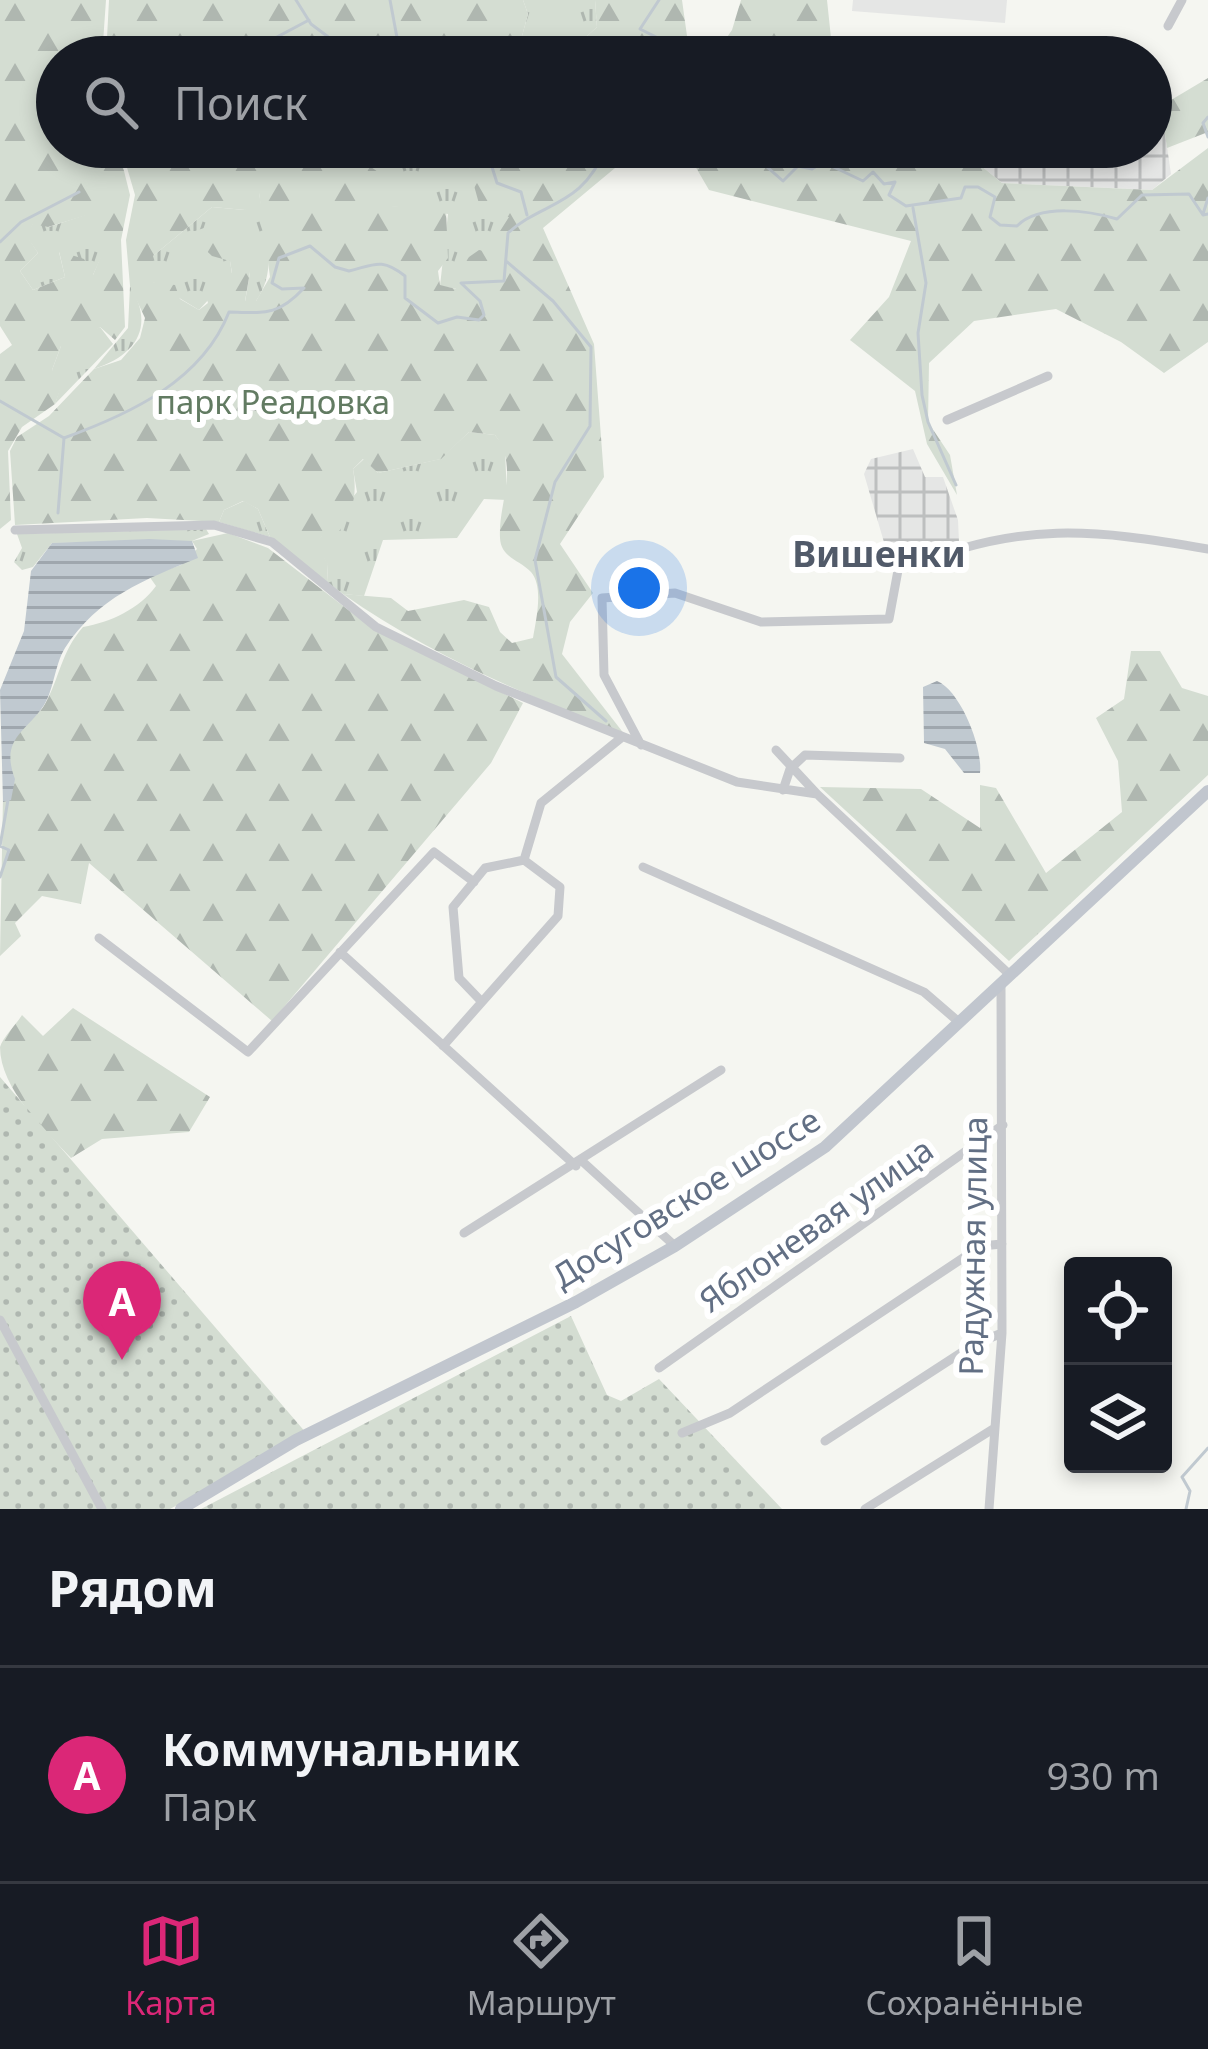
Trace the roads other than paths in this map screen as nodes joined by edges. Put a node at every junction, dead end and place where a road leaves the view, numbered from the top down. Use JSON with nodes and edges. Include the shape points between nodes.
{"nodes":[{"id":1,"x":1182,"y":0,"type":"edge"},
{"id":2,"x":1168,"y":26,"type":"dead end"},
{"id":3,"x":1048,"y":376,"type":"dead end"},
{"id":4,"x":947,"y":420,"type":"dead end"},
{"id":5,"x":15,"y":530,"type":"dead end"},
{"id":6,"x":1208,"y":550,"type":"edge"},
{"id":7,"x":887,"y":555,"type":"dead end"},
{"id":8,"x":899,"y":565,"type":"junction"},
{"id":9,"x":622,"y":738,"type":"junction"},
{"id":10,"x":644,"y":749,"type":"junction"},
{"id":11,"x":776,"y":750,"type":"dead end"},
{"id":12,"x":900,"y":758,"type":"dead end"},
{"id":13,"x":792,"y":768,"type":"junction"},
{"id":14,"x":783,"y":790,"type":"junction"},
{"id":15,"x":1208,"y":791,"type":"edge"},
{"id":16,"x":818,"y":795,"type":"junction"},
{"id":17,"x":524,"y":860,"type":"junction"},
{"id":18,"x":643,"y":866,"type":"dead end"},
{"id":19,"x":474,"y":882,"type":"junction"},
{"id":20,"x":98,"y":938,"type":"dead end"},
{"id":21,"x":340,"y":952,"type":"junction"},
{"id":22,"x":1006,"y":979,"type":"junction"},
{"id":23,"x":481,"y":1001,"type":"junction"},
{"id":24,"x":960,"y":1023,"type":"junction"},
{"id":25,"x":442,"y":1046,"type":"junction"},
{"id":26,"x":722,"y":1070,"type":"dead end"},
{"id":27,"x":1003,"y":1125,"type":"junction"},
{"id":28,"x":579,"y":1164,"type":"junction"},
{"id":29,"x":464,"y":1234,"type":"dead end"},
{"id":30,"x":1002,"y":1244,"type":"junction"},
{"id":31,"x":675,"y":1246,"type":"junction"},
{"id":32,"x":0,"y":1320,"type":"edge"},
{"id":33,"x":1002,"y":1333,"type":"junction"},
{"id":34,"x":659,"y":1368,"type":"dead end"},
{"id":35,"x":993,"y":1429,"type":"junction"},
{"id":36,"x":682,"y":1433,"type":"dead end"},
{"id":37,"x":826,"y":1442,"type":"dead end"},
{"id":38,"x":102,"y":1509,"type":"edge"},
{"id":39,"x":181,"y":1509,"type":"edge"},
{"id":40,"x":865,"y":1509,"type":"edge"},
{"id":41,"x":989,"y":1509,"type":"edge"}],
"edges":[{"from":1,"to":2,"type":"street"},
{"from":3,"to":4,"type":"street"},
{"from":5,"to":9,"type":"street","via":[[230,527],[272,542],[376,627]]},
{"from":6,"to":8,"type":"street","via":[[1058,529]]},
{"from":7,"to":8,"type":"street"},
{"from":8,"to":10,"type":"street","via":[[889,619],[761,622],[675,593],[602,598],[604,675]]},
{"from":9,"to":10,"type":"street"},
{"from":9,"to":17,"type":"street","via":[[541,803]]},
{"from":10,"to":14,"type":"street"},
{"from":11,"to":13,"type":"street"},
{"from":12,"to":13,"type":"street","via":[[806,755]]},
{"from":13,"to":14,"type":"street"},
{"from":13,"to":16,"type":"street"},
{"from":14,"to":16,"type":"street"},
{"from":15,"to":22,"type":"main road","name":"Досуговское шоссе"},
{"from":16,"to":22,"type":"street"},
{"from":17,"to":19,"type":"street","via":[[485,868]]},
{"from":17,"to":23,"type":"street","via":[[560,887],[558,916]]},
{"from":18,"to":24,"type":"street","via":[[923,992]]},
{"from":19,"to":21,"type":"street","via":[[434,852]]},
{"from":19,"to":23,"type":"street","via":[[453,907],[459,978]]},
{"from":20,"to":21,"type":"street","via":[[248,1052]]},
{"from":21,"to":25,"type":"street"},
{"from":22,"to":24,"type":"main road","name":"Досуговское шоссе"},
{"from":22,"to":27,"type":"street","name":"Радужная улица"},
{"from":23,"to":25,"type":"street"},
{"from":24,"to":31,"type":"main road","name":"Досуговское шоссе","via":[[825,1147]]},
{"from":25,"to":28,"type":"street"},
{"from":26,"to":28,"type":"street"},
{"from":27,"to":30,"type":"street","name":"Радужная улица"},
{"from":27,"to":34,"type":"street","name":"Яблоневая улица"},
{"from":28,"to":29,"type":"street"},
{"from":28,"to":31,"type":"street"},
{"from":30,"to":33,"type":"street","name":"Радужная улица"},
{"from":30,"to":36,"type":"street","via":[[981,1246],[730,1413]]},
{"from":31,"to":39,"type":"main road","name":"Досуговское шоссе","via":[[296,1440]]},
{"from":32,"to":38,"type":"street"},
{"from":33,"to":35,"type":"street","name":"Радужная улица"},
{"from":33,"to":37,"type":"street"},
{"from":35,"to":40,"type":"street"},
{"from":35,"to":41,"type":"street","name":"Радужная улица"}]}
